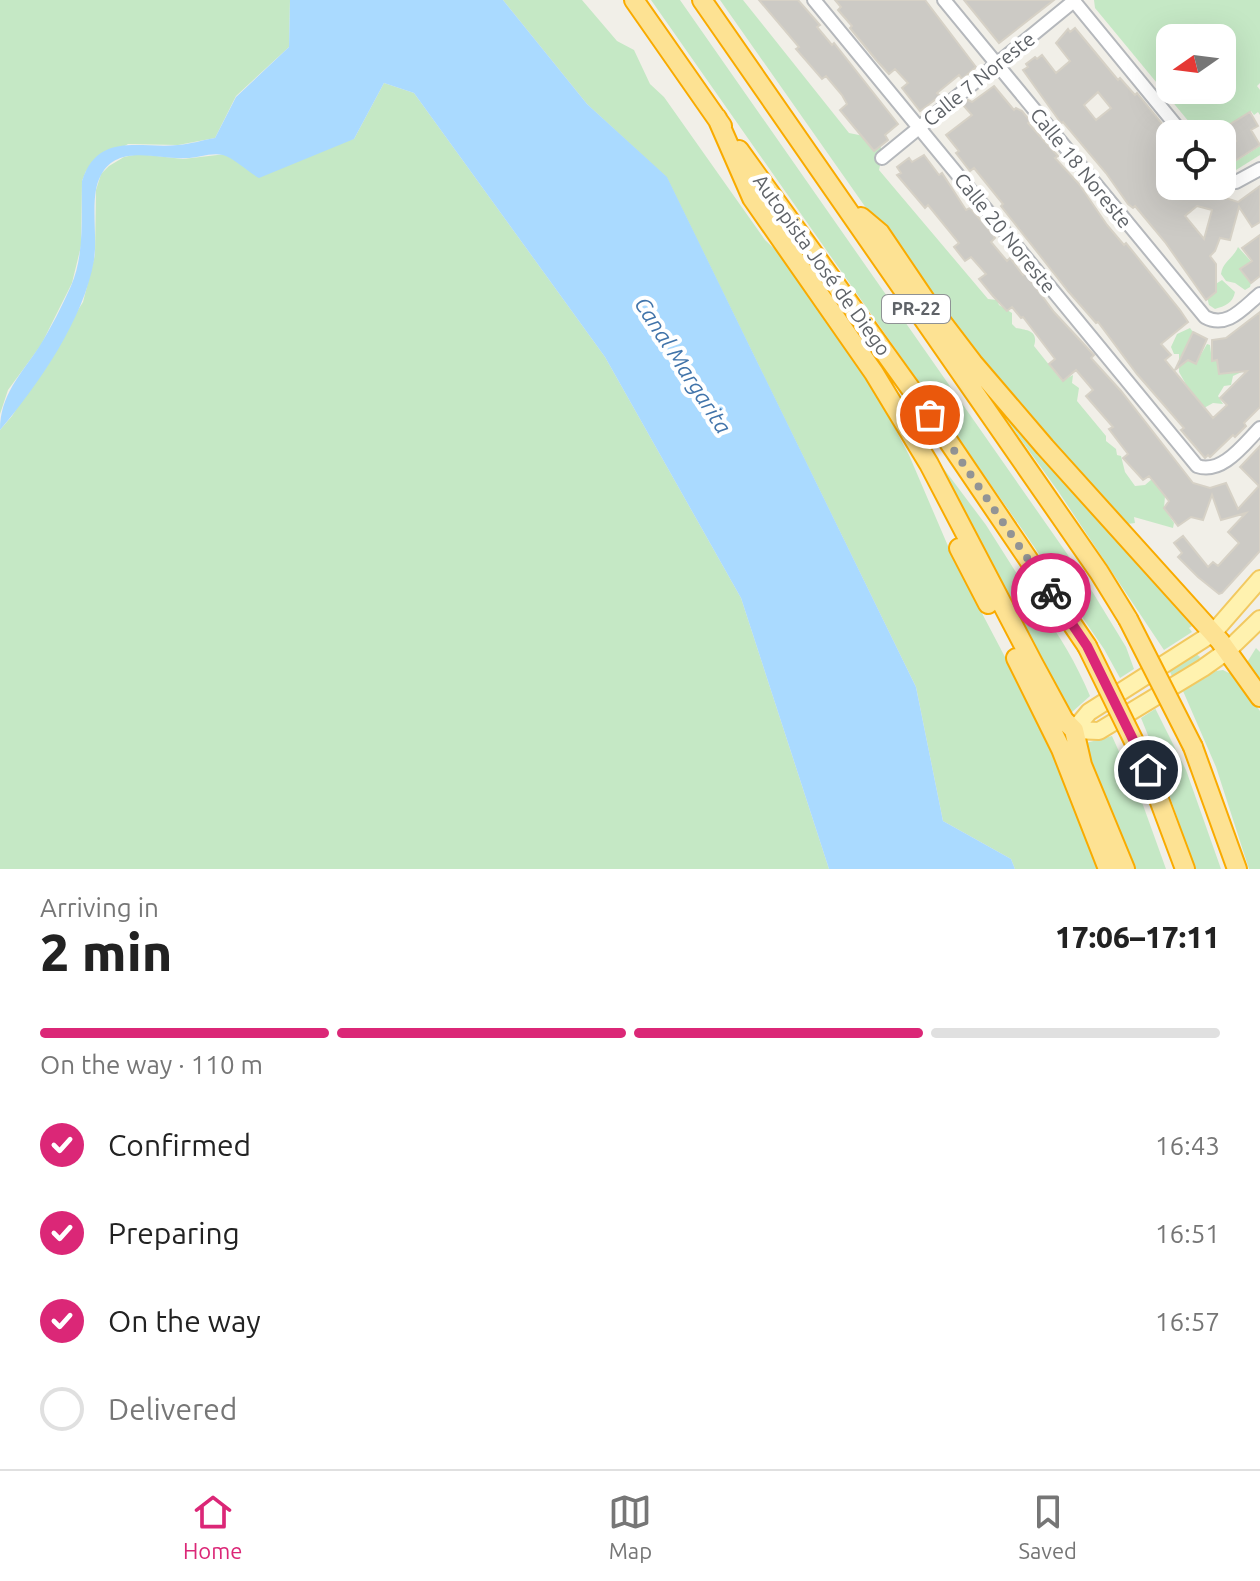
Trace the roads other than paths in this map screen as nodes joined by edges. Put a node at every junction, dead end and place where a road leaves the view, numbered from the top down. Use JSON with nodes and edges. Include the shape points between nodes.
{"nodes":[{"id":1,"x":634,"y":0,"type":"edge"},
{"id":2,"x":702,"y":0,"type":"edge"},
{"id":3,"x":814,"y":0,"type":"edge"},
{"id":4,"x":944,"y":0,"type":"edge"},
{"id":5,"x":1074,"y":0,"type":"edge"},
{"id":6,"x":996,"y":65,"type":"junction"},
{"id":7,"x":717,"y":118,"type":"junction"},
{"id":8,"x":1172,"y":120,"type":"edge"},
{"id":9,"x":919,"y":128,"type":"junction"},
{"id":10,"x":882,"y":158,"type":"dead end"},
{"id":11,"x":1260,"y":169,"type":"edge"},
{"id":12,"x":1236,"y":182,"type":"edge"},
{"id":13,"x":843,"y":202,"type":"junction"},
{"id":14,"x":1260,"y":294,"type":"edge"},
{"id":15,"x":874,"y":373,"type":"junction"},
{"id":16,"x":1260,"y":428,"type":"edge"},
{"id":17,"x":1260,"y":579,"type":"edge"},
{"id":18,"x":1260,"y":619,"type":"edge"},
{"id":19,"x":1213,"y":633,"type":"junction"},
{"id":20,"x":1227,"y":651,"type":"junction"},
{"id":21,"x":1260,"y":697,"type":"edge"},
{"id":22,"x":1074,"y":730,"type":"junction"},
{"id":23,"x":1108,"y":869,"type":"edge"},
{"id":24,"x":1125,"y":869,"type":"edge"},
{"id":25,"x":1185,"y":869,"type":"edge"},
{"id":26,"x":1237,"y":869,"type":"edge"}],
"edges":[{"from":1,"to":7,"type":"highway","name":"Autopista José de Diego","number":"PR-22"},
{"from":2,"to":13,"type":"highway","number":"PR-22"},
{"from":3,"to":9,"type":"street","name":"Calle 20 Noreste"},
{"from":4,"to":6,"type":"street","name":"Calle 18 Noreste"},
{"from":5,"to":6,"type":"street","name":"Calle 7 Noreste"},
{"from":5,"to":8,"type":"street"},
{"from":6,"to":9,"type":"street","name":"Calle 7 Noreste"},
{"from":6,"to":14,"type":"street","name":"Calle 18 Noreste","via":[[1199,312],[1212,321],[1226,321]]},
{"from":7,"to":15,"type":"highway","via":[[752,198]]},
{"from":7,"to":25,"type":"highway","name":"Autopista José de Diego","number":"PR-22","bridge":true,"via":[[961,459],[1087,646],[1148,770]]},
{"from":9,"to":10,"type":"street","name":"Calle 7 Noreste"},
{"from":9,"to":16,"type":"street","name":"Calle 20 Noreste","via":[[1197,466],[1219,466]]},
{"from":11,"to":12,"type":"street"},
{"from":13,"to":19,"type":"highway","via":[[880,233],[973,363]]},
{"from":13,"to":26,"type":"highway","number":"PR-22","bridge":true,"via":[[1128,619],[1193,747]]},
{"from":15,"to":22,"type":"highway"},
{"from":15,"to":23,"type":"highway","via":[[1061,749]]},
{"from":17,"to":19,"type":"main road"},
{"from":18,"to":20,"type":"main road"},
{"from":19,"to":20,"type":"highway"},
{"from":19,"to":22,"type":"main road","via":[[1089,712]]},
{"from":20,"to":21,"type":"highway"},
{"from":20,"to":22,"type":"main road","via":[[1099,731]]},
{"from":22,"to":24,"type":"highway","via":[[1082,765]]}]}
